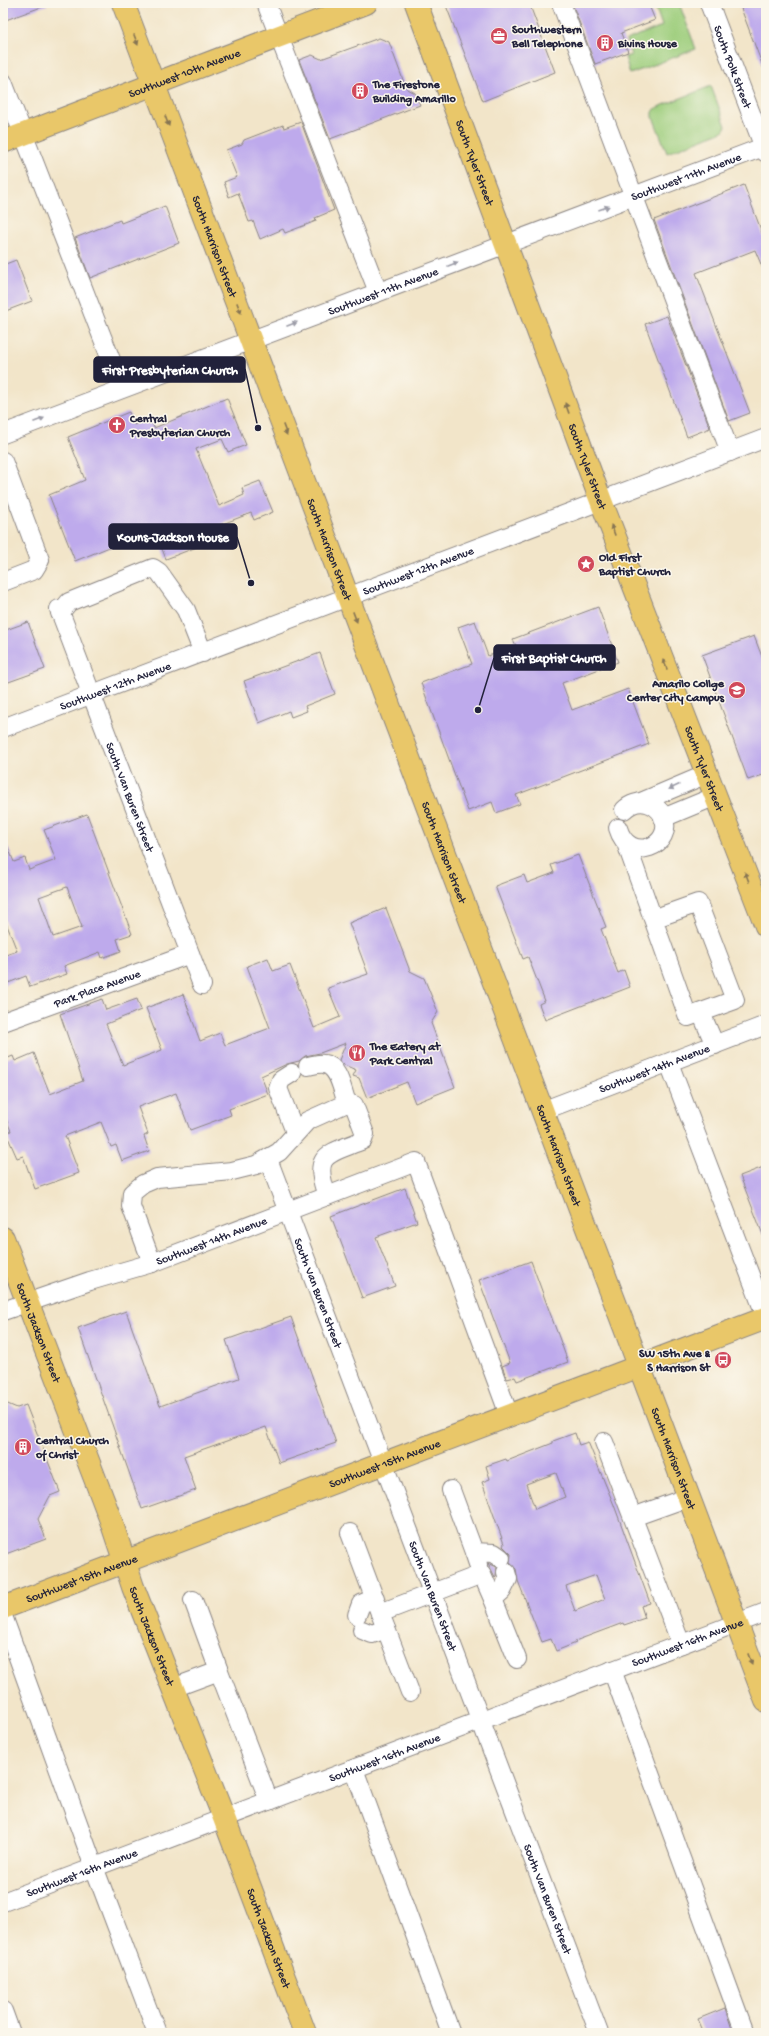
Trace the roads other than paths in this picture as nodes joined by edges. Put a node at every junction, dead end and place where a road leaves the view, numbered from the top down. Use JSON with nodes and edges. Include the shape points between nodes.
{"nodes":[{"id":1,"x":123,"y":3,"type":"edge"},
{"id":2,"x":266,"y":3,"type":"edge"},
{"id":3,"x":366,"y":3,"type":"edge"},
{"id":4,"x":416,"y":3,"type":"edge"},
{"id":5,"x":561,"y":3,"type":"edge"},
{"id":6,"x":709,"y":3,"type":"edge"},
{"id":7,"x":279,"y":37,"type":"junction"},
{"id":8,"x":3,"y":82,"type":"edge"},
{"id":9,"x":154,"y":85,"type":"junction"},
{"id":10,"x":24,"y":135,"type":"junction"},
{"id":11,"x":3,"y":142,"type":"edge"},
{"id":12,"x":765,"y":149,"type":"edge"},
{"id":13,"x":632,"y":197,"type":"junction"},
{"id":14,"x":506,"y":243,"type":"junction"},
{"id":15,"x":378,"y":292,"type":"junction"},
{"id":16,"x":251,"y":339,"type":"junction"},
{"id":17,"x":122,"y":388,"type":"junction"},
{"id":18,"x":3,"y":434,"type":"edge"},
{"id":19,"x":766,"y":438,"type":"edge"},
{"id":20,"x":730,"y":452,"type":"junction"},
{"id":21,"x":3,"y":461,"type":"edge"},
{"id":22,"x":601,"y":501,"type":"junction"},
{"id":23,"x":3,"y":582,"type":"edge"},
{"id":24,"x":348,"y":597,"type":"junction"},
{"id":25,"x":203,"y":653,"type":"junction"},
{"id":26,"x":91,"y":695,"type":"junction"},
{"id":27,"x":3,"y":728,"type":"edge"},
{"id":28,"x":707,"y":774,"type":"junction"},
{"id":29,"x":716,"y":796,"type":"junction"},
{"id":30,"x":641,"y":802,"type":"junction"},
{"id":31,"x":624,"y":810,"type":"dead end"},
{"id":32,"x":663,"y":818,"type":"junction"},
{"id":33,"x":653,"y":919,"type":"junction"},
{"id":34,"x":766,"y":926,"type":"edge"},
{"id":35,"x":190,"y":954,"type":"junction"},
{"id":36,"x":202,"y":984,"type":"dead end"},
{"id":37,"x":701,"y":1013,"type":"junction"},
{"id":38,"x":3,"y":1022,"type":"edge"},
{"id":39,"x":766,"y":1025,"type":"edge"},
{"id":40,"x":715,"y":1045,"type":"junction"},
{"id":41,"x":669,"y":1063,"type":"junction"},
{"id":42,"x":347,"y":1103,"type":"junction"},
{"id":43,"x":542,"y":1111,"type":"junction"},
{"id":44,"x":295,"y":1132,"type":"junction"},
{"id":45,"x":268,"y":1159,"type":"junction"},
{"id":46,"x":327,"y":1196,"type":"junction"},
{"id":47,"x":287,"y":1212,"type":"junction"},
{"id":48,"x":3,"y":1238,"type":"edge"},
{"id":49,"x":152,"y":1263,"type":"junction"},
{"id":50,"x":27,"y":1302,"type":"junction"},
{"id":51,"x":3,"y":1310,"type":"edge"},
{"id":52,"x":766,"y":1317,"type":"edge"},
{"id":53,"x":640,"y":1365,"type":"junction"},
{"id":54,"x":510,"y":1415,"type":"junction"},
{"id":55,"x":604,"y":1442,"type":"dead end"},
{"id":56,"x":383,"y":1464,"type":"junction"},
{"id":57,"x":451,"y":1490,"type":"dead end"},
{"id":58,"x":689,"y":1497,"type":"junction"},
{"id":59,"x":633,"y":1517,"type":"junction"},
{"id":60,"x":350,"y":1533,"type":"dead end"},
{"id":61,"x":474,"y":1552,"type":"junction"},
{"id":62,"x":125,"y":1562,"type":"junction"},
{"id":63,"x":482,"y":1574,"type":"junction"},
{"id":64,"x":432,"y":1594,"type":"junction"},
{"id":65,"x":493,"y":1599,"type":"junction"},
{"id":66,"x":193,"y":1600,"type":"dead end"},
{"id":67,"x":3,"y":1608,"type":"edge"},
{"id":68,"x":766,"y":1612,"type":"edge"},
{"id":69,"x":380,"y":1613,"type":"junction"},
{"id":70,"x":3,"y":1616,"type":"edge"},
{"id":71,"x":736,"y":1623,"type":"junction"},
{"id":72,"x":682,"y":1644,"type":"junction"},
{"id":73,"x":517,"y":1659,"type":"dead end"},
{"id":74,"x":612,"y":1670,"type":"junction"},
{"id":75,"x":218,"y":1671,"type":"junction"},
{"id":76,"x":173,"y":1688,"type":"junction"},
{"id":77,"x":410,"y":1692,"type":"dead end"},
{"id":78,"x":766,"y":1701,"type":"edge"},
{"id":79,"x":480,"y":1721,"type":"junction"},
{"id":80,"x":354,"y":1769,"type":"junction"},
{"id":81,"x":269,"y":1801,"type":"junction"},
{"id":82,"x":224,"y":1818,"type":"junction"},
{"id":83,"x":94,"y":1867,"type":"junction"},
{"id":84,"x":3,"y":1902,"type":"edge"},
{"id":85,"x":3,"y":2011,"type":"edge"},
{"id":86,"x":12,"y":2033,"type":"edge"},
{"id":87,"x":157,"y":2033,"type":"edge"},
{"id":88,"x":305,"y":2033,"type":"edge"},
{"id":89,"x":451,"y":2033,"type":"edge"},
{"id":90,"x":599,"y":2033,"type":"edge"},
{"id":91,"x":745,"y":2033,"type":"edge"}],
"edges":[{"from":1,"to":9,"type":"main road","name":"South Harrison Street","one_way":true},
{"from":2,"to":7,"type":"street"},
{"from":3,"to":7,"type":"main road","name":"Southwest 10th Avenue"},
{"from":4,"to":14,"type":"main road","name":"South Tyler Street"},
{"from":5,"to":13,"type":"street"},
{"from":6,"to":12,"type":"street","name":"South Polk Street"},
{"from":7,"to":9,"type":"main road","name":"Southwest 10th Avenue"},
{"from":7,"to":15,"type":"street"},
{"from":8,"to":10,"type":"street"},
{"from":9,"to":10,"type":"main road","name":"Southwest 10th Avenue"},
{"from":9,"to":16,"type":"main road","name":"South Harrison Street","one_way":true},
{"from":10,"to":11,"type":"main road","name":"Southwest 10th Avenue"},
{"from":10,"to":17,"type":"street"},
{"from":12,"to":13,"type":"street","name":"Southwest 11th Avenue"},
{"from":14,"to":13,"type":"street","name":"Southwest 11th Avenue","one_way":true},
{"from":13,"to":20,"type":"street"},
{"from":15,"to":14,"type":"street","name":"Southwest 11th Avenue","one_way":true},
{"from":22,"to":14,"type":"main road","name":"South Tyler Street","one_way":true},
{"from":16,"to":15,"type":"street","name":"Southwest 11th Avenue","one_way":true},
{"from":16,"to":17,"type":"street","name":"Southwest 11th Avenue"},
{"from":16,"to":24,"type":"main road","name":"South Harrison Street","one_way":true},
{"from":18,"to":17,"type":"street","name":"Southwest 11th Avenue","one_way":true},
{"from":19,"to":20,"type":"street","name":"Southwest 12th Avenue"},
{"from":20,"to":22,"type":"street","name":"Southwest 12th Avenue"},
{"from":21,"to":23,"type":"street","via":[[40,560],[34,570]]},
{"from":22,"to":24,"type":"street","name":"Southwest 12th Avenue"},
{"from":28,"to":22,"type":"main road","name":"South Tyler Street","one_way":true},
{"from":24,"to":25,"type":"street","name":"Southwest 12th Avenue"},
{"from":24,"to":43,"type":"main road","name":"South Harrison Street","one_way":true},
{"from":25,"to":26,"type":"street","name":"Southwest 12th Avenue"},
{"from":25,"to":26,"type":"street","name":"South Van Buren Street","via":[[186,610],[159,572],[153,568],[69,602],[59,611]]},
{"from":26,"to":27,"type":"street","name":"Southwest 12th Avenue"},
{"from":26,"to":35,"type":"street","name":"South Van Buren Street"},
{"from":28,"to":29,"type":"main road","name":"South Tyler Street"},
{"from":28,"to":30,"type":"street","one_way":true},
{"from":29,"to":32,"type":"street"},
{"from":34,"to":29,"type":"main road","name":"South Tyler Street","one_way":true},
{"from":30,"to":31,"type":"street"},
{"from":30,"to":32,"type":"street","via":[[656,807]]},
{"from":32,"to":33,"type":"street","via":[[663,834],[654,846],[639,849],[622,835]]},
{"from":33,"to":37,"type":"street","via":[[688,1017]]},
{"from":33,"to":37,"type":"street","via":[[698,904],[735,1000]]},
{"from":35,"to":36,"type":"street","name":"South Van Buren Street"},
{"from":35,"to":38,"type":"street","name":"Park Place Avenue"},
{"from":37,"to":40,"type":"street"},
{"from":39,"to":40,"type":"street","name":"Southwest 14th Avenue"},
{"from":40,"to":41,"type":"street","name":"Southwest 14th Avenue"},
{"from":41,"to":43,"type":"street","name":"Southwest 14th Avenue"},
{"from":41,"to":52,"type":"street"},
{"from":42,"to":44,"type":"street","via":[[307,1121]]},
{"from":42,"to":44,"type":"street","via":[[332,1067],[323,1064],[300,1069],[281,1080],[278,1088]]},
{"from":42,"to":46,"type":"street","via":[[354,1105],[365,1134],[363,1140],[324,1159],[320,1170]]},
{"from":43,"to":53,"type":"main road","name":"South Harrison Street"},
{"from":44,"to":45,"type":"street","via":[[279,1152]]},
{"from":45,"to":47,"type":"street","name":"South Van Buren Street"},
{"from":45,"to":49,"type":"street","via":[[232,1171],[157,1178],[142,1184],[132,1193],[131,1206]]},
{"from":46,"to":47,"type":"street","name":"Southwest 14th Avenue"},
{"from":46,"to":54,"type":"street","name":"Southwest 14th Avenue","via":[[416,1162]]},
{"from":47,"to":49,"type":"street","name":"Southwest 14th Avenue"},
{"from":47,"to":56,"type":"street","name":"South Van Buren Street"},
{"from":48,"to":50,"type":"main road","name":"South Jackson Street"},
{"from":49,"to":50,"type":"street","name":"Southwest 14th Avenue"},
{"from":50,"to":51,"type":"street","name":"Southwest 14th Avenue"},
{"from":50,"to":62,"type":"main road","name":"South Jackson Street"},
{"from":52,"to":53,"type":"main road","name":"Southwest 15th Avenue"},
{"from":53,"to":54,"type":"main road","name":"Southwest 15th Avenue"},
{"from":53,"to":58,"type":"main road","name":"South Harrison Street"},
{"from":54,"to":56,"type":"main road","name":"Southwest 15th Avenue"},
{"from":55,"to":59,"type":"street"},
{"from":56,"to":62,"type":"main road","name":"Southwest 15th Avenue"},
{"from":56,"to":64,"type":"street","name":"South Van Buren Street"},
{"from":57,"to":61,"type":"street"},
{"from":58,"to":59,"type":"street"},
{"from":58,"to":71,"type":"main road","name":"South Harrison Street"},
{"from":59,"to":72,"type":"street"},
{"from":60,"to":69,"type":"street"},
{"from":61,"to":63,"type":"street"},
{"from":61,"to":65,"type":"street","via":[[494,1553],[504,1565],[508,1579],[502,1591]]},
{"from":62,"to":67,"type":"main road","name":"Southwest 15th Avenue"},
{"from":62,"to":76,"type":"main road","name":"South Jackson Street"},
{"from":63,"to":64,"type":"street"},
{"from":63,"to":65,"type":"street"},
{"from":64,"to":69,"type":"street"},
{"from":64,"to":79,"type":"street","name":"South Van Buren Street"},
{"from":65,"to":73,"type":"street"},
{"from":66,"to":75,"type":"street"},
{"from":68,"to":71,"type":"street","name":"Southwest 16th Avenue"},
{"from":69,"to":69,"type":"street","via":[[372,1634],[359,1622],[361,1604]]},
{"from":69,"to":77,"type":"street"},
{"from":70,"to":83,"type":"street"},
{"from":71,"to":72,"type":"street","name":"Southwest 16th Avenue"},
{"from":71,"to":78,"type":"main road","name":"South Harrison Street","one_way":true},
{"from":72,"to":74,"type":"street","name":"Southwest 16th Avenue"},
{"from":74,"to":79,"type":"street","name":"Southwest 16th Avenue"},
{"from":74,"to":91,"type":"street"},
{"from":75,"to":76,"type":"street"},
{"from":75,"to":81,"type":"street"},
{"from":76,"to":82,"type":"main road","name":"South Jackson Street"},
{"from":79,"to":80,"type":"street","name":"Southwest 16th Avenue"},
{"from":79,"to":90,"type":"street","name":"South Van Buren Street"},
{"from":80,"to":81,"type":"street","name":"Southwest 16th Avenue"},
{"from":80,"to":89,"type":"street"},
{"from":81,"to":82,"type":"street","name":"Southwest 16th Avenue"},
{"from":82,"to":83,"type":"street","name":"Southwest 16th Avenue"},
{"from":82,"to":88,"type":"main road","name":"South Jackson Street"},
{"from":83,"to":84,"type":"street","name":"Southwest 16th Avenue"},
{"from":83,"to":87,"type":"street"},
{"from":85,"to":86,"type":"street"}]}
